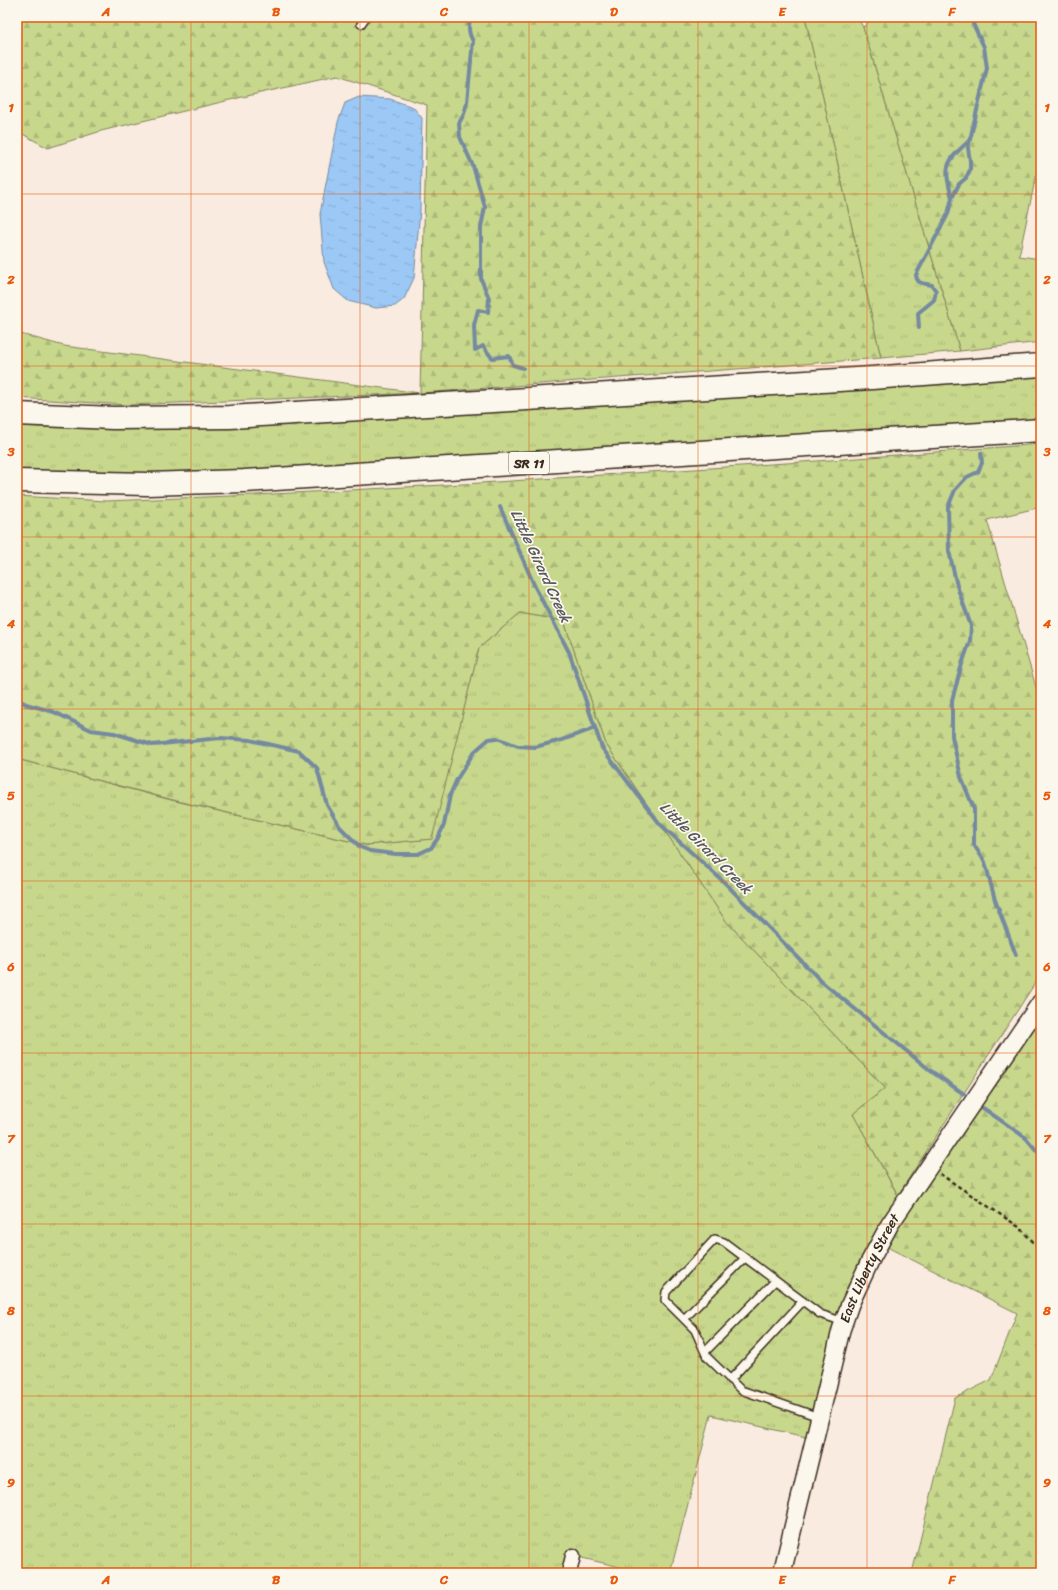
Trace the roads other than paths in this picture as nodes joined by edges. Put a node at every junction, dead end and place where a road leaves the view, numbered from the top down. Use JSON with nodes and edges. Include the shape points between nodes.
{"nodes":[{"id":1,"x":366,"y":17,"type":"edge"},
{"id":2,"x":361,"y":24,"type":"dead end"},
{"id":3,"x":1041,"y":365,"type":"edge"},
{"id":4,"x":17,"y":414,"type":"edge"},
{"id":5,"x":1041,"y":430,"type":"edge"},
{"id":6,"x":17,"y":481,"type":"edge"},
{"id":7,"x":1041,"y":1002,"type":"edge"},
{"id":8,"x":746,"y":1258,"type":"junction"},
{"id":9,"x":775,"y":1281,"type":"junction"},
{"id":10,"x":803,"y":1301,"type":"junction"},
{"id":11,"x":684,"y":1319,"type":"junction"},
{"id":12,"x":844,"y":1322,"type":"junction"},
{"id":13,"x":705,"y":1352,"type":"junction"},
{"id":14,"x":730,"y":1380,"type":"junction"},
{"id":15,"x":820,"y":1417,"type":"junction"},
{"id":16,"x":573,"y":1556,"type":"dead end"},
{"id":17,"x":569,"y":1573,"type":"edge"},
{"id":18,"x":782,"y":1573,"type":"edge"}],
"edges":[{"from":1,"to":2,"type":"lane"},
{"from":3,"to":4,"type":"highway","via":[[872,378],[230,417],[113,418]]},
{"from":5,"to":6,"type":"highway","number":"SR 11","via":[[244,481],[147,484]]},
{"from":7,"to":12,"type":"street","name":"East Liberty Street","via":[[890,1224],[870,1261]]},
{"from":8,"to":9,"type":"lane"},
{"from":8,"to":11,"type":"lane"},
{"from":8,"to":11,"type":"lane","via":[[724,1242],[715,1239],[666,1292],[665,1300]]},
{"from":9,"to":10,"type":"lane"},
{"from":9,"to":13,"type":"lane"},
{"from":10,"to":12,"type":"lane","via":[[820,1314]]},
{"from":10,"to":14,"type":"lane"},
{"from":11,"to":13,"type":"lane","via":[[695,1330]]},
{"from":12,"to":15,"type":"street","name":"East Liberty Street"},
{"from":13,"to":14,"type":"lane"},
{"from":14,"to":15,"type":"lane","via":[[741,1390]]},
{"from":15,"to":18,"type":"street","name":"East Liberty Street"},
{"from":16,"to":17,"type":"street"}]}
